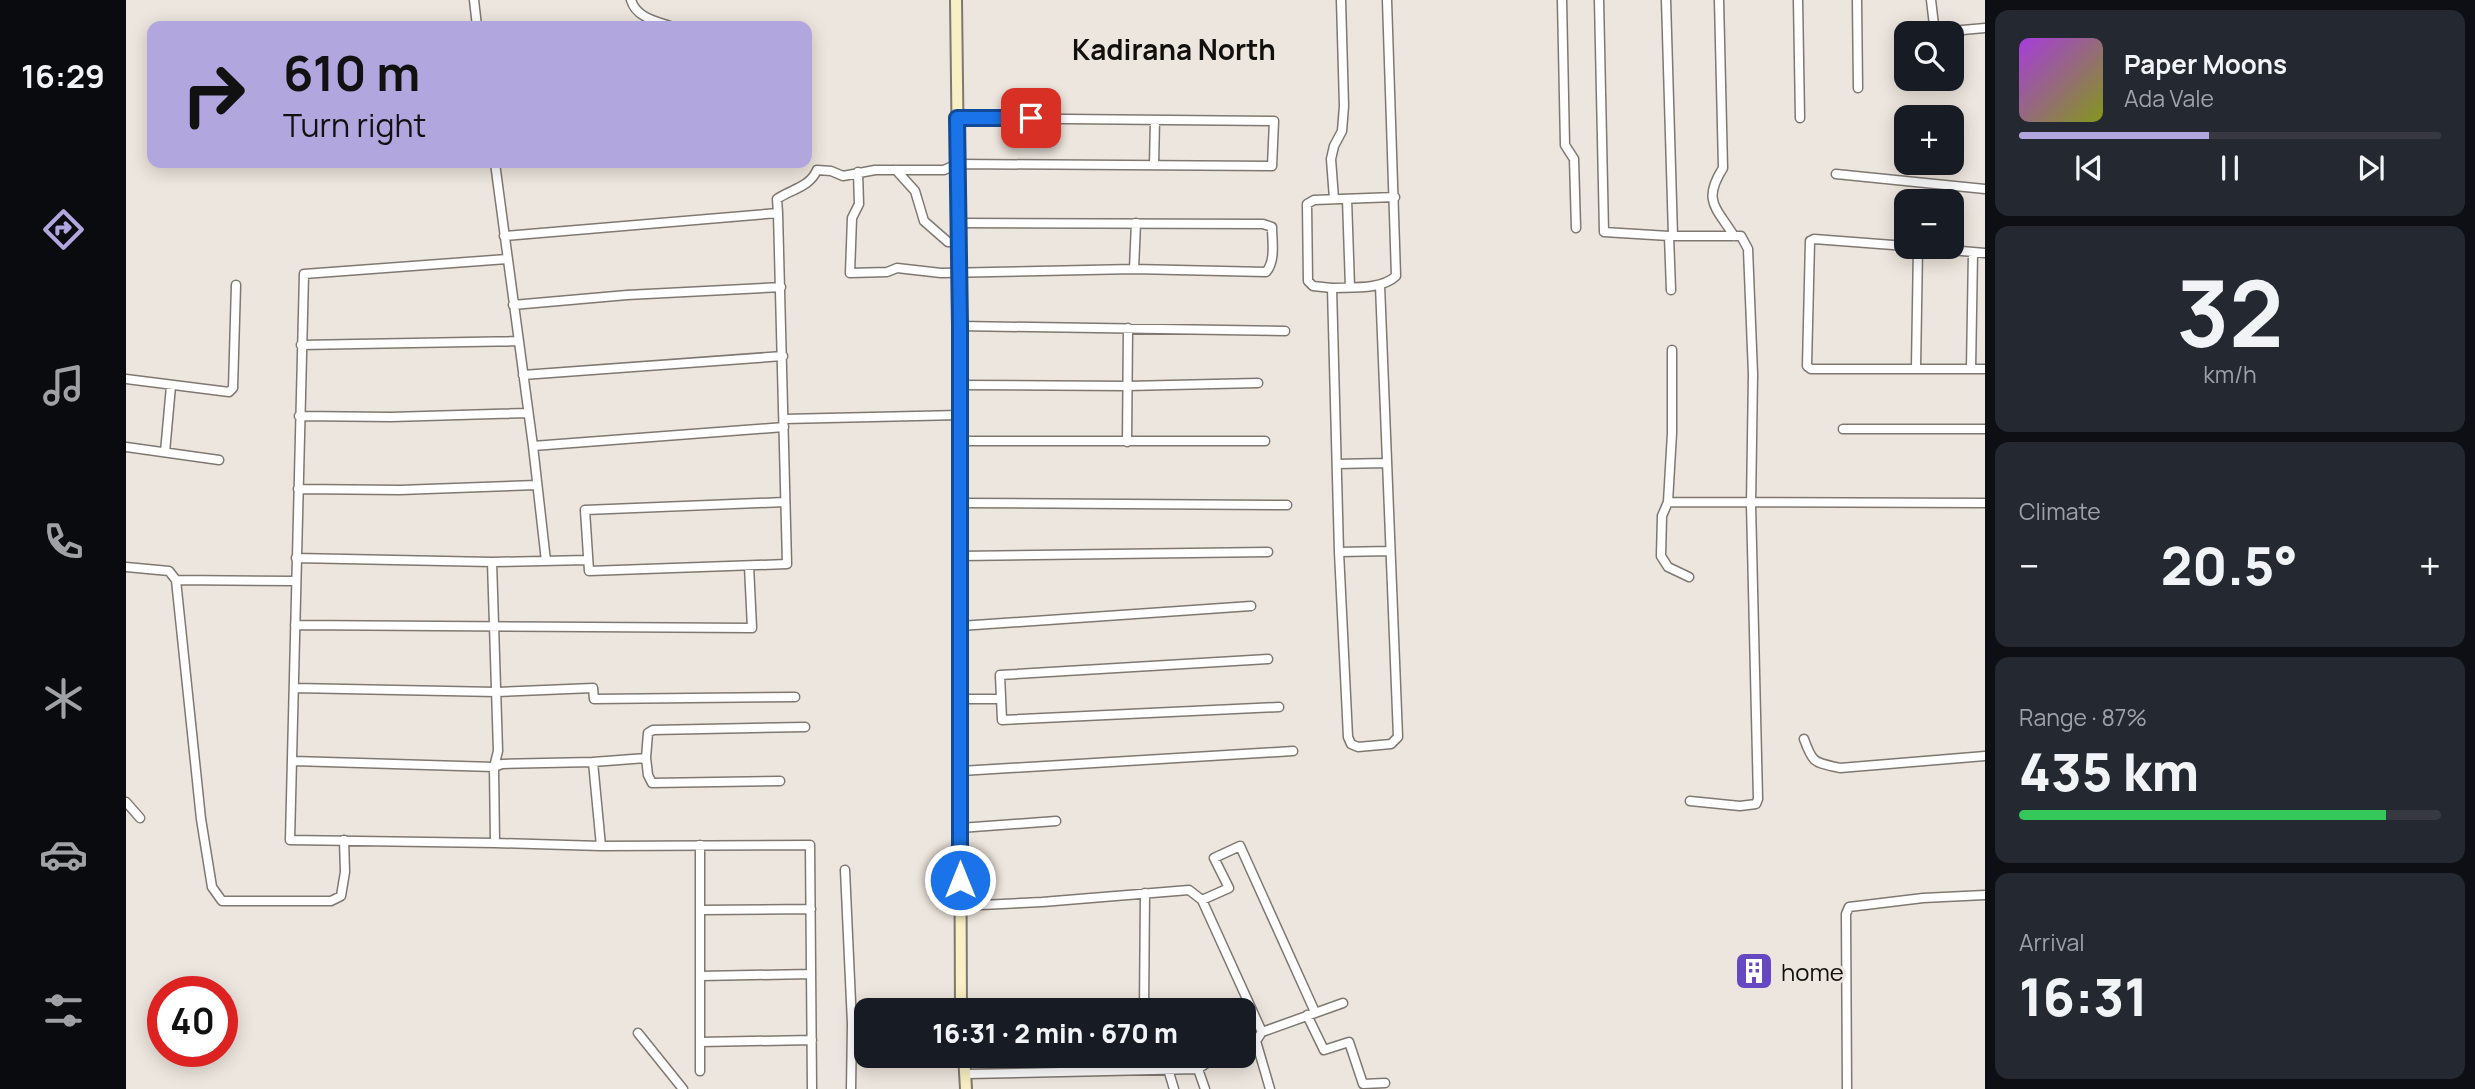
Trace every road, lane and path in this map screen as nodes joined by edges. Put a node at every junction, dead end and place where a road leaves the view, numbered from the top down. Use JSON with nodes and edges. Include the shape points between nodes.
{"nodes":[{"id":1,"x":474,"y":0,"type":"edge"},
{"id":2,"x":631,"y":0,"type":"edge"},
{"id":3,"x":956,"y":0,"type":"edge"},
{"id":4,"x":1341,"y":0,"type":"edge"},
{"id":5,"x":1387,"y":0,"type":"edge"},
{"id":6,"x":1562,"y":0,"type":"edge"},
{"id":7,"x":1600,"y":0,"type":"edge"},
{"id":8,"x":1666,"y":0,"type":"edge"},
{"id":9,"x":1719,"y":0,"type":"edge"},
{"id":10,"x":1798,"y":0,"type":"edge"},
{"id":11,"x":1857,"y":0,"type":"edge"},
{"id":12,"x":1931,"y":0,"type":"edge"},
{"id":13,"x":476,"y":21,"type":"edge"},
{"id":14,"x":657,"y":21,"type":"edge"},
{"id":15,"x":1985,"y":28,"type":"edge"},
{"id":16,"x":1858,"y":88,"type":"dead end"},
{"id":17,"x":957,"y":118,"type":"junction"},
{"id":18,"x":1800,"y":118,"type":"dead end"},
{"id":19,"x":1155,"y":120,"type":"junction"},
{"id":20,"x":957,"y":164,"type":"junction"},
{"id":21,"x":1154,"y":165,"type":"junction"},
{"id":22,"x":496,"y":168,"type":"edge"},
{"id":23,"x":896,"y":170,"type":"junction"},
{"id":24,"x":858,"y":172,"type":"junction"},
{"id":25,"x":1836,"y":173,"type":"dead end"},
{"id":26,"x":1985,"y":189,"type":"edge"},
{"id":27,"x":1395,"y":197,"type":"junction"},
{"id":28,"x":1334,"y":199,"type":"junction"},
{"id":29,"x":1347,"y":199,"type":"junction"},
{"id":30,"x":778,"y":213,"type":"junction"},
{"id":31,"x":959,"y":223,"type":"junction"},
{"id":32,"x":1136,"y":223,"type":"junction"},
{"id":33,"x":1576,"y":228,"type":"dead end"},
{"id":34,"x":504,"y":236,"type":"junction"},
{"id":35,"x":1671,"y":236,"type":"junction"},
{"id":36,"x":1734,"y":236,"type":"junction"},
{"id":37,"x":958,"y":242,"type":"junction"},
{"id":38,"x":1894,"y":245,"type":"edge"},
{"id":39,"x":1964,"y":251,"type":"edge"},
{"id":40,"x":1973,"y":252,"type":"junction"},
{"id":41,"x":1985,"y":253,"type":"edge"},
{"id":42,"x":507,"y":259,"type":"junction"},
{"id":43,"x":1917,"y":259,"type":"edge"},
{"id":44,"x":1134,"y":270,"type":"junction"},
{"id":45,"x":959,"y":272,"type":"junction"},
{"id":46,"x":236,"y":285,"type":"dead end"},
{"id":47,"x":1380,"y":285,"type":"junction"},
{"id":48,"x":781,"y":287,"type":"junction"},
{"id":49,"x":1332,"y":288,"type":"junction"},
{"id":50,"x":1350,"y":288,"type":"junction"},
{"id":51,"x":1671,"y":290,"type":"dead end"},
{"id":52,"x":513,"y":304,"type":"junction"},
{"id":53,"x":960,"y":326,"type":"junction"},
{"id":54,"x":1128,"y":328,"type":"junction"},
{"id":55,"x":1285,"y":331,"type":"dead end"},
{"id":56,"x":517,"y":341,"type":"junction"},
{"id":57,"x":301,"y":345,"type":"junction"},
{"id":58,"x":1672,"y":350,"type":"dead end"},
{"id":59,"x":783,"y":356,"type":"junction"},
{"id":60,"x":1916,"y":368,"type":"junction"},
{"id":61,"x":1971,"y":369,"type":"junction"},
{"id":62,"x":1985,"y":369,"type":"edge"},
{"id":63,"x":523,"y":375,"type":"junction"},
{"id":64,"x":126,"y":379,"type":"edge"},
{"id":65,"x":1258,"y":383,"type":"dead end"},
{"id":66,"x":959,"y":385,"type":"junction"},
{"id":67,"x":171,"y":386,"type":"junction"},
{"id":68,"x":1127,"y":386,"type":"junction"},
{"id":69,"x":528,"y":413,"type":"junction"},
{"id":70,"x":960,"y":415,"type":"junction"},
{"id":71,"x":299,"y":416,"type":"junction"},
{"id":72,"x":784,"y":423,"type":"junction"},
{"id":73,"x":1843,"y":429,"type":"dead end"},
{"id":74,"x":1985,"y":429,"type":"edge"},
{"id":75,"x":959,"y":441,"type":"junction"},
{"id":76,"x":1265,"y":441,"type":"dead end"},
{"id":77,"x":1127,"y":442,"type":"junction"},
{"id":78,"x":533,"y":446,"type":"junction"},
{"id":79,"x":126,"y":447,"type":"edge"},
{"id":80,"x":165,"y":452,"type":"junction"},
{"id":81,"x":219,"y":460,"type":"dead end"},
{"id":82,"x":1386,"y":463,"type":"junction"},
{"id":83,"x":1338,"y":464,"type":"junction"},
{"id":84,"x":537,"y":485,"type":"junction"},
{"id":85,"x":298,"y":489,"type":"junction"},
{"id":86,"x":785,"y":502,"type":"junction"},
{"id":87,"x":1668,"y":502,"type":"junction"},
{"id":88,"x":959,"y":503,"type":"junction"},
{"id":89,"x":1985,"y":503,"type":"edge"},
{"id":90,"x":1751,"y":504,"type":"junction"},
{"id":91,"x":1287,"y":505,"type":"dead end"},
{"id":92,"x":1390,"y":551,"type":"junction"},
{"id":93,"x":1268,"y":552,"type":"dead end"},
{"id":94,"x":1339,"y":552,"type":"junction"},
{"id":95,"x":959,"y":556,"type":"junction"},
{"id":96,"x":296,"y":558,"type":"junction"},
{"id":97,"x":588,"y":560,"type":"junction"},
{"id":98,"x":546,"y":561,"type":"junction"},
{"id":99,"x":492,"y":562,"type":"junction"},
{"id":100,"x":749,"y":566,"type":"junction"},
{"id":101,"x":126,"y":567,"type":"edge"},
{"id":102,"x":1689,"y":577,"type":"dead end"},
{"id":103,"x":176,"y":580,"type":"junction"},
{"id":104,"x":295,"y":582,"type":"junction"},
{"id":105,"x":1251,"y":606,"type":"dead end"},
{"id":106,"x":295,"y":625,"type":"junction"},
{"id":107,"x":495,"y":625,"type":"junction"},
{"id":108,"x":960,"y":626,"type":"junction"},
{"id":109,"x":1268,"y":659,"type":"dead end"},
{"id":110,"x":295,"y":688,"type":"junction"},
{"id":111,"x":497,"y":692,"type":"junction"},
{"id":112,"x":795,"y":697,"type":"dead end"},
{"id":113,"x":959,"y":699,"type":"junction"},
{"id":114,"x":1001,"y":699,"type":"junction"},
{"id":115,"x":1279,"y":707,"type":"dead end"},
{"id":116,"x":805,"y":727,"type":"dead end"},
{"id":117,"x":1804,"y":739,"type":"dead end"},
{"id":118,"x":1293,"y":751,"type":"dead end"},
{"id":119,"x":1985,"y":755,"type":"edge"},
{"id":120,"x":646,"y":758,"type":"junction"},
{"id":121,"x":293,"y":761,"type":"junction"},
{"id":122,"x":593,"y":762,"type":"junction"},
{"id":123,"x":495,"y":767,"type":"junction"},
{"id":124,"x":961,"y":771,"type":"junction"},
{"id":125,"x":780,"y":781,"type":"dead end"},
{"id":126,"x":1690,"y":801,"type":"dead end"},
{"id":127,"x":126,"y":802,"type":"edge"},
{"id":128,"x":140,"y":818,"type":"dead end"},
{"id":129,"x":1056,"y":821,"type":"dead end"},
{"id":130,"x":960,"y":828,"type":"junction"},
{"id":131,"x":344,"y":840,"type":"junction"},
{"id":132,"x":495,"y":843,"type":"junction"},
{"id":133,"x":700,"y":845,"type":"junction"},
{"id":134,"x":601,"y":846,"type":"junction"},
{"id":135,"x":845,"y":870,"type":"dead end"},
{"id":136,"x":1145,"y":893,"type":"junction"},
{"id":137,"x":1985,"y":895,"type":"edge"},
{"id":138,"x":1202,"y":900,"type":"junction"},
{"id":139,"x":960,"y":906,"type":"junction"},
{"id":140,"x":811,"y":909,"type":"junction"},
{"id":141,"x":701,"y":910,"type":"junction"},
{"id":142,"x":811,"y":974,"type":"junction"},
{"id":143,"x":700,"y":976,"type":"junction"},
{"id":144,"x":961,"y":998,"type":"edge"},
{"id":145,"x":1144,"y":998,"type":"edge"},
{"id":146,"x":1343,"y":1003,"type":"dead end"},
{"id":147,"x":1311,"y":1014,"type":"junction"},
{"id":148,"x":1262,"y":1032,"type":"junction"},
{"id":149,"x":638,"y":1033,"type":"dead end"},
{"id":150,"x":812,"y":1040,"type":"junction"},
{"id":151,"x":1256,"y":1041,"type":"joint"},
{"id":152,"x":700,"y":1042,"type":"junction"},
{"id":153,"x":965,"y":1068,"type":"edge"},
{"id":154,"x":1143,"y":1069,"type":"joint"},
{"id":155,"x":1168,"y":1069,"type":"junction"},
{"id":156,"x":1198,"y":1069,"type":"joint"},
{"id":157,"x":700,"y":1071,"type":"dead end"},
{"id":158,"x":966,"y":1074,"type":"junction"},
{"id":159,"x":1385,"y":1083,"type":"dead end"},
{"id":160,"x":683,"y":1089,"type":"edge"},
{"id":161,"x":812,"y":1089,"type":"edge"},
{"id":162,"x":851,"y":1089,"type":"edge"},
{"id":163,"x":966,"y":1089,"type":"edge"},
{"id":164,"x":1174,"y":1089,"type":"edge"},
{"id":165,"x":1205,"y":1089,"type":"edge"},
{"id":166,"x":1270,"y":1089,"type":"edge"},
{"id":167,"x":1847,"y":1089,"type":"edge"}],
"edges":[{"from":1,"to":13,"type":"street"},
{"from":2,"to":14,"type":"street","via":[[644,16]]},
{"from":3,"to":17,"type":"street"},
{"from":4,"to":28,"type":"street","via":[[1344,106],[1342,131],[1331,159]]},
{"from":5,"to":27,"type":"street"},
{"from":6,"to":33,"type":"street","via":[[1565,145],[1574,159]]},
{"from":7,"to":35,"type":"street","via":[[1604,232]]},
{"from":8,"to":35,"type":"street"},
{"from":9,"to":36,"type":"street","via":[[1723,168],[1711,195]]},
{"from":10,"to":18,"type":"street"},
{"from":11,"to":16,"type":"street"},
{"from":12,"to":15,"type":"street","via":[[1934,25],[1940,32]]},
{"from":17,"to":19,"type":"street"},
{"from":17,"to":20,"type":"street"},
{"from":19,"to":21,"type":"street"},
{"from":19,"to":21,"type":"street","via":[[1274,121],[1272,166]]},
{"from":20,"to":21,"type":"street"},
{"from":20,"to":23,"type":"street","via":[[944,170]]},
{"from":20,"to":31,"type":"street"},
{"from":22,"to":34,"type":"street"},
{"from":23,"to":24,"type":"street"},
{"from":23,"to":37,"type":"street","via":[[915,191],[924,220],[948,242]]},
{"from":24,"to":30,"type":"street","via":[[843,176],[817,170],[803,187],[777,199]]},
{"from":24,"to":45,"type":"street","via":[[859,204],[852,218],[850,273],[897,268]]},
{"from":25,"to":26,"type":"street"},
{"from":27,"to":29,"type":"street"},
{"from":27,"to":47,"type":"street","via":[[1396,276]]},
{"from":28,"to":29,"type":"street"},
{"from":28,"to":49,"type":"street","via":[[1314,200],[1307,207],[1308,281],[1312,286]]},
{"from":29,"to":50,"type":"street"},
{"from":30,"to":34,"type":"street"},
{"from":30,"to":48,"type":"street"},
{"from":31,"to":32,"type":"street"},
{"from":31,"to":37,"type":"street"},
{"from":32,"to":44,"type":"street"},
{"from":32,"to":44,"type":"street","via":[[1268,225],[1272,227],[1272,244],[1266,272]]},
{"from":34,"to":42,"type":"street"},
{"from":35,"to":36,"type":"street"},
{"from":35,"to":51,"type":"street"},
{"from":36,"to":90,"type":"street","via":[[1741,236],[1748,249],[1753,374]]},
{"from":37,"to":45,"type":"street"},
{"from":38,"to":60,"type":"street","via":[[1810,242],[1807,366]]},
{"from":39,"to":40,"type":"street"},
{"from":40,"to":41,"type":"street"},
{"from":40,"to":61,"type":"street"},
{"from":42,"to":52,"type":"street"},
{"from":42,"to":57,"type":"street","via":[[304,274]]},
{"from":43,"to":60,"type":"street"},
{"from":44,"to":45,"type":"street"},
{"from":45,"to":53,"type":"street"},
{"from":46,"to":67,"type":"street","via":[[233,388],[229,392]]},
{"from":47,"to":50,"type":"street"},
{"from":47,"to":82,"type":"street"},
{"from":48,"to":52,"type":"street"},
{"from":48,"to":59,"type":"street"},
{"from":49,"to":50,"type":"street"},
{"from":49,"to":83,"type":"street"},
{"from":52,"to":56,"type":"street"},
{"from":53,"to":54,"type":"street"},
{"from":53,"to":66,"type":"street"},
{"from":54,"to":55,"type":"street"},
{"from":54,"to":68,"type":"street"},
{"from":56,"to":57,"type":"street"},
{"from":56,"to":63,"type":"street"},
{"from":57,"to":71,"type":"street"},
{"from":58,"to":87,"type":"street"},
{"from":59,"to":63,"type":"street"},
{"from":59,"to":72,"type":"street"},
{"from":60,"to":61,"type":"street"},
{"from":61,"to":62,"type":"street"},
{"from":63,"to":69,"type":"street"},
{"from":64,"to":67,"type":"street"},
{"from":65,"to":68,"type":"street"},
{"from":66,"to":68,"type":"street"},
{"from":66,"to":70,"type":"street"},
{"from":67,"to":80,"type":"street"},
{"from":68,"to":77,"type":"street"},
{"from":69,"to":71,"type":"street"},
{"from":69,"to":78,"type":"street"},
{"from":70,"to":72,"type":"street"},
{"from":70,"to":75,"type":"street"},
{"from":71,"to":85,"type":"street"},
{"from":72,"to":78,"type":"street"},
{"from":72,"to":86,"type":"street"},
{"from":73,"to":74,"type":"street"},
{"from":75,"to":77,"type":"street"},
{"from":75,"to":88,"type":"street"},
{"from":76,"to":77,"type":"street"},
{"from":78,"to":84,"type":"street"},
{"from":79,"to":80,"type":"street"},
{"from":80,"to":81,"type":"street"},
{"from":82,"to":83,"type":"street"},
{"from":82,"to":92,"type":"street"},
{"from":83,"to":94,"type":"street"},
{"from":84,"to":85,"type":"street"},
{"from":84,"to":98,"type":"street"},
{"from":85,"to":96,"type":"street"},
{"from":86,"to":97,"type":"street","via":[[585,510]]},
{"from":86,"to":100,"type":"street","via":[[787,564]]},
{"from":87,"to":90,"type":"street"},
{"from":87,"to":102,"type":"street","via":[[1662,516],[1661,556],[1668,567]]},
{"from":88,"to":91,"type":"street"},
{"from":88,"to":95,"type":"street"},
{"from":89,"to":90,"type":"street"},
{"from":90,"to":126,"type":"street","via":[[1758,799],[1756,804],[1740,806]]},
{"from":92,"to":94,"type":"street"},
{"from":92,"to":94,"type":"street","via":[[1398,737],[1391,744],[1359,747],[1350,744],[1348,737]]},
{"from":93,"to":95,"type":"street"},
{"from":95,"to":108,"type":"street"},
{"from":96,"to":99,"type":"street"},
{"from":96,"to":104,"type":"street"},
{"from":97,"to":98,"type":"street"},
{"from":97,"to":100,"type":"street","via":[[589,571]]},
{"from":98,"to":99,"type":"street"},
{"from":99,"to":107,"type":"street"},
{"from":100,"to":107,"type":"street","via":[[752,628]]},
{"from":101,"to":103,"type":"street","via":[[169,571]]},
{"from":103,"to":104,"type":"street"},
{"from":103,"to":131,"type":"street","via":[[212,887],[222,901],[331,901],[341,896]]},
{"from":104,"to":106,"type":"street"},
{"from":105,"to":108,"type":"street"},
{"from":106,"to":107,"type":"street"},
{"from":106,"to":110,"type":"street"},
{"from":107,"to":111,"type":"street"},
{"from":108,"to":113,"type":"street"},
{"from":109,"to":114,"type":"street","via":[[1000,675]]},
{"from":110,"to":111,"type":"street"},
{"from":110,"to":121,"type":"street"},
{"from":111,"to":112,"type":"street","via":[[593,688],[594,699]]},
{"from":111,"to":123,"type":"street"},
{"from":113,"to":114,"type":"street"},
{"from":113,"to":124,"type":"street"},
{"from":114,"to":115,"type":"street","via":[[1002,719]]},
{"from":116,"to":120,"type":"street","via":[[653,730],[648,733]]},
{"from":117,"to":119,"type":"street","via":[[1817,763],[1840,768]]},
{"from":118,"to":124,"type":"street"},
{"from":120,"to":122,"type":"street"},
{"from":120,"to":125,"type":"street","via":[[652,783]]},
{"from":121,"to":123,"type":"street"},
{"from":121,"to":131,"type":"street","via":[[290,840]]},
{"from":122,"to":123,"type":"street"},
{"from":122,"to":134,"type":"street"},
{"from":123,"to":132,"type":"street"},
{"from":124,"to":130,"type":"street"},
{"from":127,"to":128,"type":"street"},
{"from":129,"to":130,"type":"street"},
{"from":130,"to":139,"type":"street"},
{"from":131,"to":132,"type":"street"},
{"from":132,"to":134,"type":"street"},
{"from":133,"to":134,"type":"street"},
{"from":133,"to":140,"type":"street","via":[[810,845]]},
{"from":133,"to":141,"type":"street"},
{"from":135,"to":162,"type":"street"},
{"from":136,"to":138,"type":"street","via":[[1189,890]]},
{"from":136,"to":139,"type":"street"},
{"from":136,"to":145,"type":"street"},
{"from":137,"to":167,"type":"street","via":[[1850,907],[1846,914]]},
{"from":138,"to":147,"type":"street","via":[[1229,888],[1214,858],[1240,846]]},
{"from":138,"to":148,"type":"street"},
{"from":139,"to":144,"type":"street"},
{"from":140,"to":141,"type":"street"},
{"from":140,"to":142,"type":"street"},
{"from":141,"to":143,"type":"street"},
{"from":142,"to":143,"type":"street"},
{"from":142,"to":150,"type":"street"},
{"from":143,"to":152,"type":"street"},
{"from":146,"to":147,"type":"street"},
{"from":147,"to":148,"type":"street"},
{"from":147,"to":159,"type":"street","via":[[1324,1050],[1349,1042],[1363,1084]]},
{"from":148,"to":151,"type":"street"},
{"from":149,"to":160,"type":"street"},
{"from":150,"to":152,"type":"street"},
{"from":150,"to":161,"type":"street"},
{"from":151,"to":166,"type":"street"},
{"from":152,"to":157,"type":"street"},
{"from":153,"to":158,"type":"street"},
{"from":154,"to":155,"type":"street"},
{"from":154,"to":158,"type":"street"},
{"from":155,"to":156,"type":"street"},
{"from":155,"to":164,"type":"street"},
{"from":156,"to":165,"type":"street"},
{"from":158,"to":163,"type":"street"}]}
